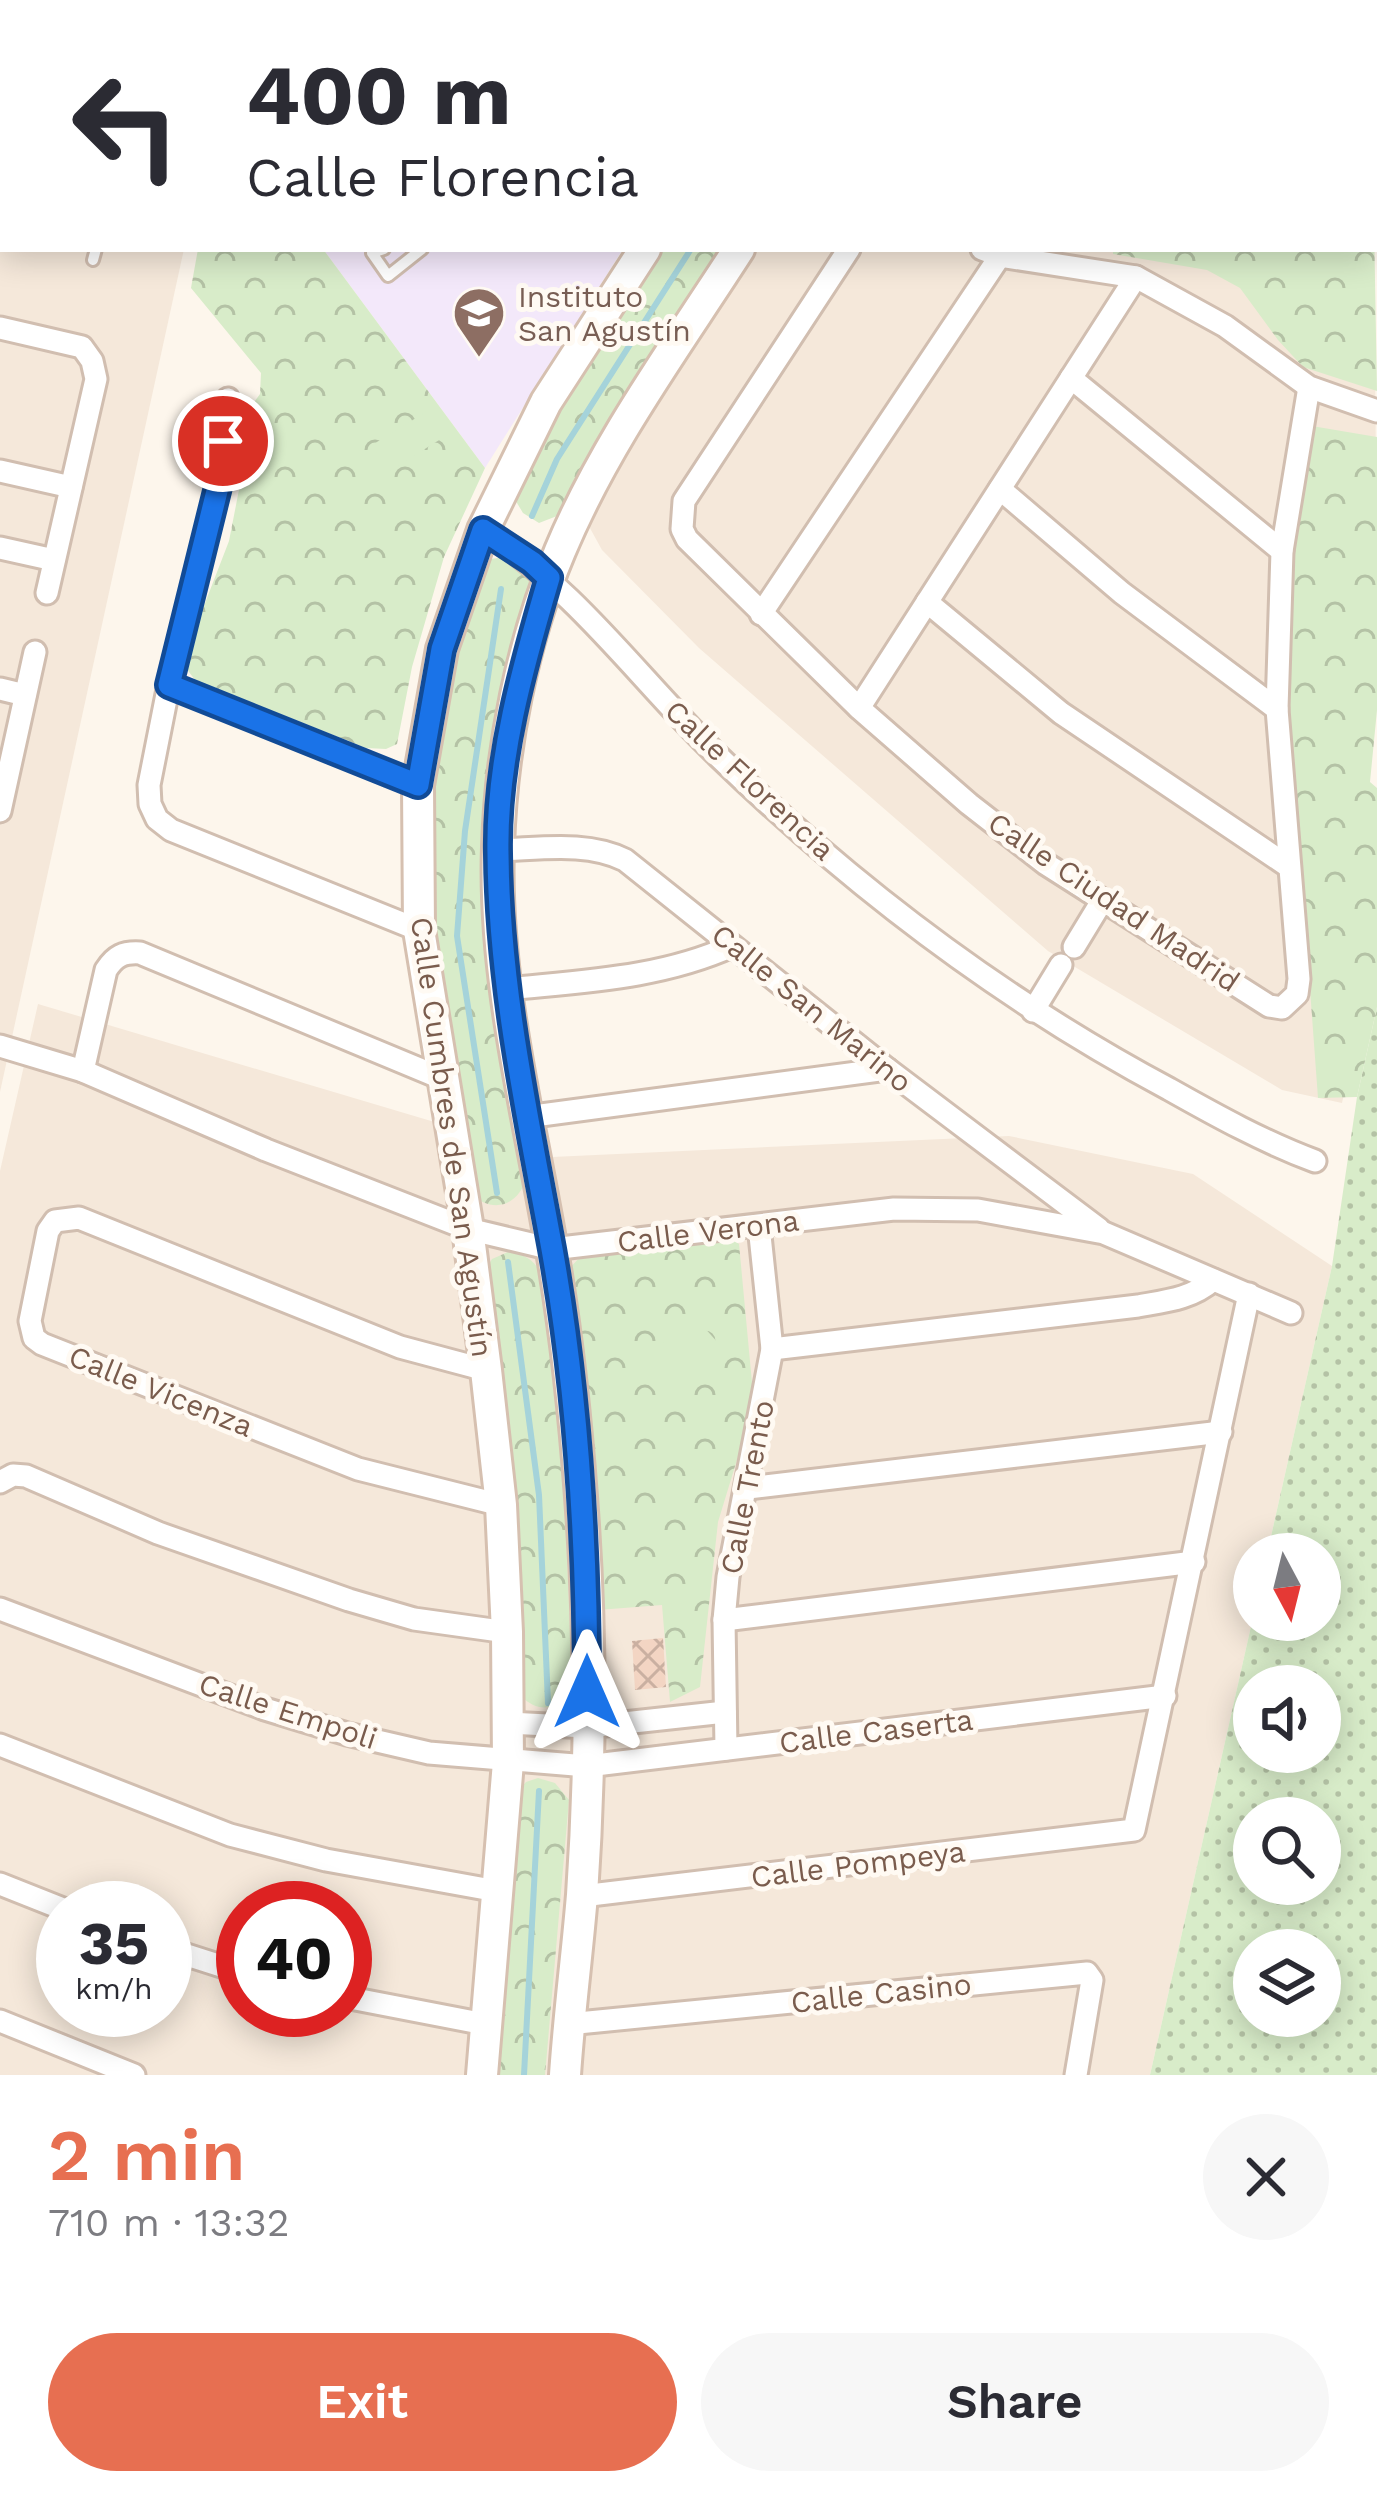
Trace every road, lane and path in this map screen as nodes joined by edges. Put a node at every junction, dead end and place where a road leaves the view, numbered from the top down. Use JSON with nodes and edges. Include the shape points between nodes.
{"nodes":[{"id":1,"x":375,"y":252,"type":"edge"},
{"id":2,"x":418,"y":252,"type":"edge"},
{"id":3,"x":643,"y":252,"type":"edge"},
{"id":4,"x":737,"y":252,"type":"edge"},
{"id":5,"x":848,"y":252,"type":"edge"},
{"id":6,"x":991,"y":252,"type":"edge"},
{"id":7,"x":1047,"y":256,"type":"edge"},
{"id":8,"x":1086,"y":259,"type":"edge"},
{"id":9,"x":1136,"y":277,"type":"junction"},
{"id":10,"x":0,"y":328,"type":"edge"},
{"id":11,"x":1071,"y":378,"type":"junction"},
{"id":12,"x":1309,"y":387,"type":"junction"},
{"id":13,"x":227,"y":399,"type":"dead end"},
{"id":14,"x":1377,"y":411,"type":"edge"},
{"id":15,"x":0,"y":471,"type":"edge"},
{"id":16,"x":71,"y":488,"type":"junction"},
{"id":17,"x":1000,"y":489,"type":"junction"},
{"id":18,"x":483,"y":530,"type":"junction"},
{"id":19,"x":0,"y":548,"type":"edge"},
{"id":20,"x":1282,"y":551,"type":"junction"},
{"id":21,"x":54,"y":560,"type":"junction"},
{"id":22,"x":549,"y":578,"type":"junction"},
{"id":23,"x":47,"y":593,"type":"dead end"},
{"id":24,"x":927,"y":602,"type":"junction"},
{"id":25,"x":760,"y":614,"type":"junction"},
{"id":26,"x":35,"y":652,"type":"dead end"},
{"id":27,"x":169,"y":685,"type":"junction"},
{"id":28,"x":0,"y":689,"type":"edge"},
{"id":29,"x":25,"y":695,"type":"junction"},
{"id":30,"x":859,"y":708,"type":"junction"},
{"id":31,"x":1277,"y":709,"type":"junction"},
{"id":32,"x":7,"y":749,"type":"edge"},
{"id":33,"x":418,"y":785,"type":"junction"},
{"id":34,"x":0,"y":811,"type":"edge"},
{"id":35,"x":497,"y":850,"type":"junction"},
{"id":36,"x":1288,"y":866,"type":"junction"},
{"id":37,"x":1102,"y":902,"type":"junction"},
{"id":38,"x":419,"y":930,"type":"junction"},
{"id":39,"x":732,"y":946,"type":"junction"},
{"id":40,"x":508,"y":989,"type":"junction"},
{"id":41,"x":1033,"y":1011,"type":"junction"},
{"id":42,"x":0,"y":1046,"type":"edge"},
{"id":43,"x":886,"y":1069,"type":"junction"},
{"id":44,"x":83,"y":1071,"type":"junction"},
{"id":45,"x":441,"y":1078,"type":"junction"},
{"id":46,"x":526,"y":1117,"type":"junction"},
{"id":47,"x":1315,"y":1161,"type":"dead end"},
{"id":48,"x":759,"y":1226,"type":"junction"},
{"id":49,"x":468,"y":1229,"type":"junction"},
{"id":50,"x":1104,"y":1233,"type":"junction"},
{"id":51,"x":552,"y":1249,"type":"junction"},
{"id":52,"x":1213,"y":1280,"type":"junction"},
{"id":53,"x":1249,"y":1294,"type":"junction"},
{"id":54,"x":1292,"y":1313,"type":"dead end"},
{"id":55,"x":772,"y":1349,"type":"junction"},
{"id":56,"x":487,"y":1370,"type":"junction"},
{"id":57,"x":1222,"y":1432,"type":"junction"},
{"id":58,"x":0,"y":1482,"type":"edge"},
{"id":59,"x":748,"y":1488,"type":"junction"},
{"id":60,"x":501,"y":1505,"type":"junction"},
{"id":61,"x":1194,"y":1562,"type":"junction"},
{"id":62,"x":0,"y":1610,"type":"edge"},
{"id":63,"x":724,"y":1620,"type":"junction"},
{"id":64,"x":508,"y":1632,"type":"junction"},
{"id":65,"x":1165,"y":1696,"type":"junction"},
{"id":66,"x":724,"y":1712,"type":"junction"},
{"id":67,"x":508,"y":1723,"type":"junction"},
{"id":68,"x":587,"y":1727,"type":"junction"},
{"id":69,"x":0,"y":1744,"type":"edge"},
{"id":70,"x":725,"y":1749,"type":"junction"},
{"id":71,"x":508,"y":1762,"type":"junction"},
{"id":72,"x":587,"y":1766,"type":"junction"},
{"id":73,"x":0,"y":1884,"type":"edge"},
{"id":74,"x":497,"y":1891,"type":"junction"},
{"id":75,"x":582,"y":1896,"type":"junction"},
{"id":76,"x":36,"y":1898,"type":"edge"},
{"id":77,"x":372,"y":2002,"type":"edge"},
{"id":78,"x":0,"y":2021,"type":"edge"},
{"id":79,"x":484,"y":2024,"type":"junction"},
{"id":80,"x":568,"y":2024,"type":"junction"},
{"id":81,"x":134,"y":2075,"type":"edge"},
{"id":82,"x":482,"y":2075,"type":"edge"},
{"id":83,"x":565,"y":2075,"type":"edge"},
{"id":84,"x":1076,"y":2075,"type":"edge"}],
"edges":[{"from":1,"to":2,"type":"lane","via":[[388,276]]},
{"from":3,"to":18,"type":"street","name":"Calle Cumbres de San Agustín","via":[[546,402]]},
{"from":4,"to":22,"type":"street","via":[[622,431]]},
{"from":5,"to":25,"type":"street","name":"Calle Ciudad Madrid","via":[[684,501],[687,539]]},
{"from":6,"to":7,"type":"street"},
{"from":6,"to":25,"type":"street"},
{"from":7,"to":8,"type":"street"},
{"from":8,"to":9,"type":"street"},
{"from":9,"to":11,"type":"street"},
{"from":9,"to":12,"type":"street","via":[[1225,326]]},
{"from":10,"to":16,"type":"street","via":[[82,346],[92,361],[96,379]]},
{"from":11,"to":17,"type":"street"},
{"from":11,"to":20,"type":"street"},
{"from":12,"to":14,"type":"street"},
{"from":12,"to":20,"type":"street","name":"Calle Ciudad Madrid"},
{"from":13,"to":27,"type":"street","via":[[219,483]]},
{"from":15,"to":16,"type":"street"},
{"from":16,"to":21,"type":"street"},
{"from":17,"to":24,"type":"street"},
{"from":17,"to":31,"type":"street"},
{"from":18,"to":22,"type":"street","name":"Calle Florencia"},
{"from":18,"to":33,"type":"street","name":"Calle Cumbres de San Agustín","via":[[442,649]]},
{"from":19,"to":21,"type":"street"},
{"from":20,"to":31,"type":"street","name":"Calle Ciudad Madrid"},
{"from":21,"to":23,"type":"street"},
{"from":22,"to":35,"type":"street","via":[[505,762]]},
{"from":22,"to":41,"type":"street","name":"Calle Florencia","via":[[779,814]]},
{"from":24,"to":30,"type":"street"},
{"from":24,"to":36,"type":"street","via":[[1061,713]]},
{"from":25,"to":30,"type":"street","name":"Calle Ciudad Madrid"},
{"from":26,"to":29,"type":"street"},
{"from":27,"to":33,"type":"street"},
{"from":27,"to":38,"type":"street","via":[[149,785],[157,819]]},
{"from":28,"to":29,"type":"street"},
{"from":29,"to":32,"type":"street"},
{"from":30,"to":37,"type":"street","name":"Calle Ciudad Madrid","via":[[969,804]]},
{"from":31,"to":36,"type":"street","name":"Calle Ciudad Madrid"},
{"from":32,"to":34,"type":"street"},
{"from":33,"to":38,"type":"street","name":"Calle Cumbres de San Agustín"},
{"from":35,"to":39,"type":"street","name":"Calle San Marino","via":[[607,851]]},
{"from":35,"to":40,"type":"street"},
{"from":36,"to":37,"type":"street","name":"Calle Ciudad Madrid","via":[[1299,979],[1282,1008]]},
{"from":37,"to":41,"type":"street"},
{"from":38,"to":45,"type":"street","name":"Calle Cumbres de San Agustín"},
{"from":39,"to":40,"type":"street","via":[[645,975]]},
{"from":39,"to":43,"type":"street","name":"Calle San Marino"},
{"from":40,"to":46,"type":"street"},
{"from":41,"to":47,"type":"street","name":"Calle Florencia","via":[[1273,1146]]},
{"from":42,"to":44,"type":"street","name":"Calle Verona"},
{"from":43,"to":46,"type":"street"},
{"from":43,"to":50,"type":"street","name":"Calle San Marino"},
{"from":44,"to":45,"type":"street","via":[[106,970],[125,952],[140,952]]},
{"from":44,"to":49,"type":"street","name":"Calle Verona"},
{"from":45,"to":49,"type":"street","name":"Calle Cumbres de San Agustín"},
{"from":46,"to":51,"type":"street"},
{"from":48,"to":50,"type":"street","name":"Calle Verona","via":[[894,1209],[978,1210]]},
{"from":48,"to":51,"type":"street","name":"Calle Verona"},
{"from":48,"to":55,"type":"street","name":"Calle Trento"},
{"from":49,"to":51,"type":"street","name":"Calle Verona"},
{"from":49,"to":56,"type":"street","name":"Calle Cumbres de San Agustín"},
{"from":50,"to":52,"type":"street","name":"Calle Verona"},
{"from":51,"to":68,"type":"street","via":[[581,1496]]},
{"from":52,"to":53,"type":"street","name":"Calle Verona"},
{"from":52,"to":55,"type":"street","via":[[1183,1298],[1138,1306]]},
{"from":53,"to":54,"type":"street","name":"Calle Verona"},
{"from":53,"to":57,"type":"street"},
{"from":55,"to":59,"type":"street","name":"Calle Trento"},
{"from":56,"to":60,"type":"street","name":"Calle Cumbres de San Agustín"},
{"from":56,"to":60,"type":"street","name":"Calle Vicenza","via":[[400,1347],[79,1218],[55,1221],[48,1231],[30,1321],[42,1344],[358,1469]]},
{"from":57,"to":59,"type":"street"},
{"from":57,"to":61,"type":"street"},
{"from":58,"to":64,"type":"street","via":[[26,1476],[158,1533],[413,1619]]},
{"from":59,"to":63,"type":"street","name":"Calle Trento"},
{"from":60,"to":64,"type":"street","name":"Calle Cumbres de San Agustín"},
{"from":61,"to":63,"type":"street"},
{"from":61,"to":65,"type":"street"},
{"from":62,"to":71,"type":"street","name":"Calle Empoli","via":[[347,1734]]},
{"from":63,"to":66,"type":"street","name":"Calle Trento"},
{"from":64,"to":67,"type":"street","name":"Calle Cumbres de San Agustín"},
{"from":65,"to":70,"type":"street","name":"Calle Caserta"},
{"from":65,"to":75,"type":"street","name":"Calle Pompeya","via":[[1134,1830]]},
{"from":66,"to":68,"type":"street"},
{"from":66,"to":70,"type":"street","name":"Calle Trento"},
{"from":67,"to":68,"type":"street"},
{"from":67,"to":71,"type":"street","name":"Calle Cumbres de San Agustín"},
{"from":68,"to":72,"type":"street"},
{"from":69,"to":74,"type":"street","via":[[230,1835]]},
{"from":70,"to":72,"type":"street","name":"Calle Caserta"},
{"from":71,"to":72,"type":"street","name":"Calle Empoli"},
{"from":71,"to":74,"type":"street","name":"Calle Cumbres de San Agustín"},
{"from":72,"to":75,"type":"street"},
{"from":73,"to":76,"type":"street"},
{"from":74,"to":79,"type":"street","name":"Calle Cumbres de San Agustín"},
{"from":75,"to":80,"type":"street"},
{"from":77,"to":79,"type":"street"},
{"from":78,"to":81,"type":"street"},
{"from":79,"to":82,"type":"street","name":"Calle Cumbres de San Agustín"},
{"from":80,"to":83,"type":"street"},
{"from":80,"to":84,"type":"street","name":"Calle Casino","via":[[1087,1973]]}]}
